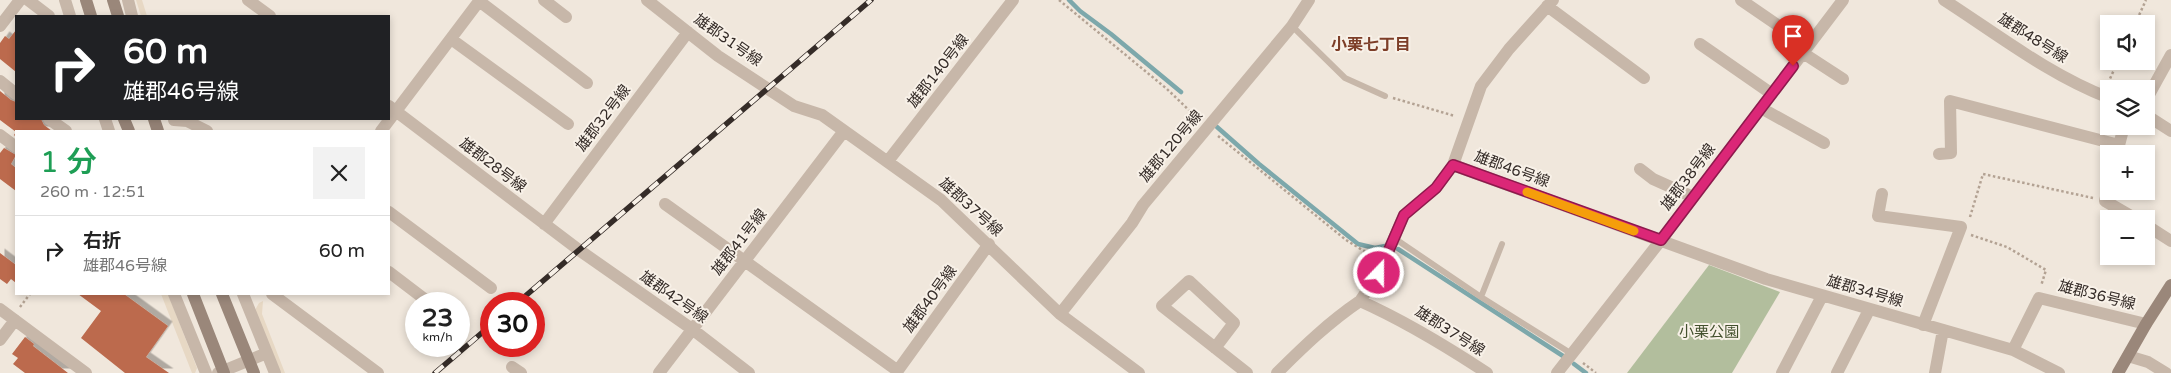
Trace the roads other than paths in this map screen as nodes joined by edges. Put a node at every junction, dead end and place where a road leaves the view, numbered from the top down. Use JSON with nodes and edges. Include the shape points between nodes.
{"nodes":[{"id":1,"x":20,"y":0,"type":"edge"},
{"id":2,"x":28,"y":0,"type":"edge"},
{"id":3,"x":65,"y":0,"type":"edge"},
{"id":4,"x":86,"y":0,"type":"edge"},
{"id":5,"x":113,"y":0,"type":"edge"},
{"id":6,"x":128,"y":0,"type":"edge"},
{"id":7,"x":248,"y":0,"type":"edge"},
{"id":8,"x":544,"y":0,"type":"edge"},
{"id":9,"x":647,"y":0,"type":"edge"},
{"id":10,"x":1013,"y":0,"type":"edge"},
{"id":11,"x":1309,"y":0,"type":"edge"},
{"id":12,"x":1741,"y":0,"type":"edge"},
{"id":13,"x":1843,"y":0,"type":"edge"},
{"id":14,"x":480,"y":1,"type":"edge"},
{"id":15,"x":1947,"y":1,"type":"edge"},
{"id":16,"x":1550,"y":3,"type":"edge"},
{"id":17,"x":48,"y":15,"type":"edge"},
{"id":18,"x":70,"y":15,"type":"edge"},
{"id":19,"x":91,"y":15,"type":"edge"},
{"id":20,"x":118,"y":15,"type":"edge"},
{"id":21,"x":132,"y":15,"type":"edge"},
{"id":22,"x":269,"y":15,"type":"edge"},
{"id":23,"x":566,"y":16,"type":"dead end"},
{"id":24,"x":2,"y":18,"type":"edge"},
{"id":25,"x":1292,"y":26,"type":"junction"},
{"id":26,"x":688,"y":32,"type":"junction"},
{"id":27,"x":451,"y":39,"type":"junction"},
{"id":28,"x":1700,"y":44,"type":"dead end"},
{"id":29,"x":1806,"y":49,"type":"junction"},
{"id":30,"x":2171,"y":55,"type":"edge"},
{"id":31,"x":1644,"y":78,"type":"dead end"},
{"id":32,"x":1842,"y":79,"type":"dead end"},
{"id":33,"x":0,"y":82,"type":"edge"},
{"id":34,"x":587,"y":83,"type":"dead end"},
{"id":35,"x":2155,"y":84,"type":"edge"},
{"id":36,"x":768,"y":87,"type":"joint"},
{"id":37,"x":15,"y":93,"type":"edge"},
{"id":38,"x":1772,"y":94,"type":"junction"},
{"id":39,"x":2100,"y":95,"type":"edge"},
{"id":40,"x":1385,"y":96,"type":"road end"},
{"id":41,"x":1761,"y":108,"type":"junction"},
{"id":42,"x":392,"y":109,"type":"edge"},
{"id":43,"x":50,"y":120,"type":"edge"},
{"id":44,"x":2155,"y":120,"type":"edge"},
{"id":45,"x":175,"y":123,"type":"edge"},
{"id":46,"x":568,"y":124,"type":"dead end"},
{"id":47,"x":65,"y":130,"type":"edge"},
{"id":48,"x":205,"y":130,"type":"edge"},
{"id":49,"x":844,"y":131,"type":"junction"},
{"id":50,"x":2171,"y":131,"type":"edge"},
{"id":51,"x":0,"y":135,"type":"edge"},
{"id":52,"x":1824,"y":142,"type":"dead end"},
{"id":53,"x":2101,"y":145,"type":"edge"},
{"id":54,"x":15,"y":146,"type":"edge"},
{"id":55,"x":1939,"y":154,"type":"dead end"},
{"id":56,"x":888,"y":161,"type":"junction"},
{"id":57,"x":1453,"y":165,"type":"junction"},
{"id":58,"x":1640,"y":169,"type":"dead end"},
{"id":59,"x":1882,"y":194,"type":"dead end"},
{"id":60,"x":1693,"y":197,"type":"junction"},
{"id":61,"x":2105,"y":200,"type":"edge"},
{"id":62,"x":665,"y":204,"type":"dead end"},
{"id":63,"x":2120,"y":210,"type":"edge"},
{"id":64,"x":390,"y":213,"type":"edge"},
{"id":65,"x":544,"y":224,"type":"junction"},
{"id":66,"x":2155,"y":231,"type":"edge"},
{"id":67,"x":1394,"y":238,"type":"junction"},
{"id":68,"x":1661,"y":240,"type":"junction"},
{"id":69,"x":2171,"y":241,"type":"edge"},
{"id":70,"x":990,"y":244,"type":"junction"},
{"id":71,"x":1502,"y":244,"type":"dead end"},
{"id":72,"x":579,"y":250,"type":"joint"},
{"id":73,"x":745,"y":260,"type":"junction"},
{"id":74,"x":390,"y":273,"type":"edge"},
{"id":75,"x":490,"y":288,"type":"dead end"},
{"id":76,"x":415,"y":292,"type":"edge"},
{"id":77,"x":2169,"y":293,"type":"edge"},
{"id":78,"x":174,"y":295,"type":"edge"},
{"id":79,"x":193,"y":295,"type":"edge"},
{"id":80,"x":222,"y":295,"type":"edge"},
{"id":81,"x":245,"y":295,"type":"edge"},
{"id":82,"x":273,"y":295,"type":"edge"},
{"id":83,"x":1822,"y":296,"type":"junction"},
{"id":84,"x":1481,"y":297,"type":"junction"},
{"id":85,"x":1360,"y":301,"type":"junction"},
{"id":86,"x":0,"y":309,"type":"edge"},
{"id":87,"x":1870,"y":310,"type":"junction"},
{"id":88,"x":1060,"y":314,"type":"junction"},
{"id":89,"x":15,"y":320,"type":"junction"},
{"id":90,"x":2146,"y":324,"type":"junction"},
{"id":91,"x":1923,"y":325,"type":"junction"},
{"id":92,"x":692,"y":329,"type":"junction"},
{"id":93,"x":1943,"y":330,"type":"junction"},
{"id":94,"x":0,"y":340,"type":"edge"},
{"id":95,"x":1215,"y":348,"type":"junction"},
{"id":96,"x":2013,"y":350,"type":"junction"},
{"id":97,"x":267,"y":353,"type":"junction"},
{"id":98,"x":1572,"y":354,"type":"junction"},
{"id":99,"x":2128,"y":356,"type":"junction"},
{"id":100,"x":1132,"y":371,"type":"edge"},
{"id":101,"x":897,"y":372,"type":"edge"},
{"id":102,"x":86,"y":373,"type":"edge"},
{"id":103,"x":206,"y":373,"type":"edge"},
{"id":104,"x":218,"y":373,"type":"edge"},
{"id":105,"x":224,"y":373,"type":"edge"},
{"id":106,"x":254,"y":373,"type":"edge"},
{"id":107,"x":274,"y":373,"type":"edge"},
{"id":108,"x":378,"y":373,"type":"edge"},
{"id":109,"x":659,"y":373,"type":"edge"},
{"id":110,"x":749,"y":373,"type":"edge"},
{"id":111,"x":1247,"y":373,"type":"edge"},
{"id":112,"x":1277,"y":373,"type":"edge"},
{"id":113,"x":1487,"y":373,"type":"edge"},
{"id":114,"x":1557,"y":373,"type":"edge"},
{"id":115,"x":1782,"y":373,"type":"edge"},
{"id":116,"x":1837,"y":373,"type":"edge"},
{"id":117,"x":1935,"y":373,"type":"edge"},
{"id":118,"x":2058,"y":373,"type":"edge"},
{"id":119,"x":2118,"y":373,"type":"edge"},
{"id":120,"x":2166,"y":373,"type":"edge"}],
"edges":[{"from":1,"to":24,"type":"street"},
{"from":2,"to":17,"type":"street"},
{"from":3,"to":18,"type":"street"},
{"from":4,"to":19,"type":"street"},
{"from":5,"to":20,"type":"street"},
{"from":6,"to":21,"type":"street"},
{"from":7,"to":22,"type":"street"},
{"from":8,"to":23,"type":"street"},
{"from":9,"to":26,"type":"street","name":"雄郡31号線"},
{"from":10,"to":56,"type":"street","name":"雄郡140号線"},
{"from":11,"to":25,"type":"street","name":"雄郡120号線"},
{"from":12,"to":29,"type":"street"},
{"from":13,"to":29,"type":"street","name":"雄郡38号線"},
{"from":14,"to":27,"type":"street"},
{"from":14,"to":34,"type":"street"},
{"from":15,"to":39,"type":"street","name":"雄郡48号線","via":[[2047,67]]},
{"from":16,"to":31,"type":"street"},
{"from":16,"to":57,"type":"street","via":[[1481,86]]},
{"from":25,"to":40,"type":"lane","via":[[1345,78]]},
{"from":25,"to":88,"type":"street","name":"雄郡120号線","via":[[1143,205]]},
{"from":26,"to":36,"type":"street","name":"雄郡31号線","via":[[718,56]]},
{"from":26,"to":65,"type":"street","name":"雄郡32号線"},
{"from":27,"to":42,"type":"street"},
{"from":27,"to":46,"type":"street"},
{"from":28,"to":38,"type":"street"},
{"from":29,"to":32,"type":"street"},
{"from":29,"to":38,"type":"street","name":"雄郡38号線"},
{"from":30,"to":35,"type":"street"},
{"from":33,"to":37,"type":"street"},
{"from":36,"to":49,"type":"street","name":"雄郡37号線","via":[[794,106],[822,115]]},
{"from":38,"to":41,"type":"street","name":"雄郡38号線"},
{"from":41,"to":52,"type":"street"},
{"from":41,"to":60,"type":"street","name":"雄郡38号線"},
{"from":42,"to":65,"type":"street","name":"雄郡28号線"},
{"from":43,"to":47,"type":"street"},
{"from":44,"to":50,"type":"street"},
{"from":45,"to":48,"type":"street","via":[[188,121]]},
{"from":49,"to":56,"type":"street","name":"雄郡37号線"},
{"from":49,"to":73,"type":"street","name":"雄郡41号線"},
{"from":51,"to":54,"type":"street"},
{"from":53,"to":55,"type":"street","via":[[1950,101],[1951,153]]},
{"from":56,"to":70,"type":"street","name":"雄郡37号線","via":[[941,200]]},
{"from":57,"to":67,"type":"street","name":"雄郡46号線","via":[[1436,188],[1404,215]]},
{"from":57,"to":68,"type":"street","name":"雄郡46号線"},
{"from":58,"to":60,"type":"street","via":[[1652,179]]},
{"from":59,"to":91,"type":"street","via":[[1878,216],[1961,229]]},
{"from":60,"to":68,"type":"street","name":"雄郡38号線"},
{"from":61,"to":63,"type":"street"},
{"from":62,"to":73,"type":"street"},
{"from":64,"to":75,"type":"street"},
{"from":65,"to":72,"type":"street","name":"雄郡28号線"},
{"from":66,"to":69,"type":"street"},
{"from":67,"to":84,"type":"lane"},
{"from":67,"to":85,"type":"street","name":"雄郡46号線","via":[[1379,273]]},
{"from":68,"to":83,"type":"street","name":"雄郡34号線"},
{"from":68,"to":98,"type":"street","name":"雄郡38号線"},
{"from":70,"to":88,"type":"street","name":"雄郡37号線"},
{"from":70,"to":101,"type":"street","name":"雄郡40号線"},
{"from":71,"to":84,"type":"lane"},
{"from":72,"to":92,"type":"street","name":"雄郡42号線"},
{"from":73,"to":92,"type":"street","name":"雄郡41号線"},
{"from":73,"to":101,"type":"street"},
{"from":74,"to":76,"type":"street"},
{"from":77,"to":90,"type":"street"},
{"from":78,"to":103,"type":"street"},
{"from":79,"to":105,"type":"street","bridge":true},
{"from":80,"to":106,"type":"street","bridge":true},
{"from":81,"to":97,"type":"street"},
{"from":82,"to":108,"type":"street"},
{"from":83,"to":87,"type":"street","name":"雄郡34号線"},
{"from":83,"to":115,"type":"street"},
{"from":84,"to":98,"type":"lane"},
{"from":85,"to":112,"type":"street","via":[[1319,332]]},
{"from":85,"to":113,"type":"street","name":"雄郡37号線","via":[[1434,338]]},
{"from":86,"to":89,"type":"street"},
{"from":87,"to":91,"type":"street","name":"雄郡34号線"},
{"from":87,"to":116,"type":"street"},
{"from":88,"to":100,"type":"street","name":"雄郡37号線"},
{"from":89,"to":94,"type":"street"},
{"from":89,"to":102,"type":"street"},
{"from":90,"to":96,"type":"street","name":"雄郡36号線","via":[[2039,298]]},
{"from":90,"to":99,"type":"street"},
{"from":91,"to":93,"type":"street","name":"雄郡34号線"},
{"from":92,"to":109,"type":"street","name":"雄郡41号線"},
{"from":92,"to":110,"type":"street","name":"雄郡42号線"},
{"from":93,"to":96,"type":"street","name":"雄郡34号線"},
{"from":93,"to":117,"type":"street"},
{"from":95,"to":95,"type":"street","via":[[1234,323],[1189,281],[1162,306]]},
{"from":95,"to":111,"type":"street"},
{"from":96,"to":118,"type":"street","name":"雄郡34号線"},
{"from":97,"to":104,"type":"street"},
{"from":97,"to":107,"type":"street"},
{"from":98,"to":114,"type":"street","name":"雄郡38号線"},
{"from":99,"to":119,"type":"street"},
{"from":99,"to":120,"type":"street","via":[[2148,362]]}]}
